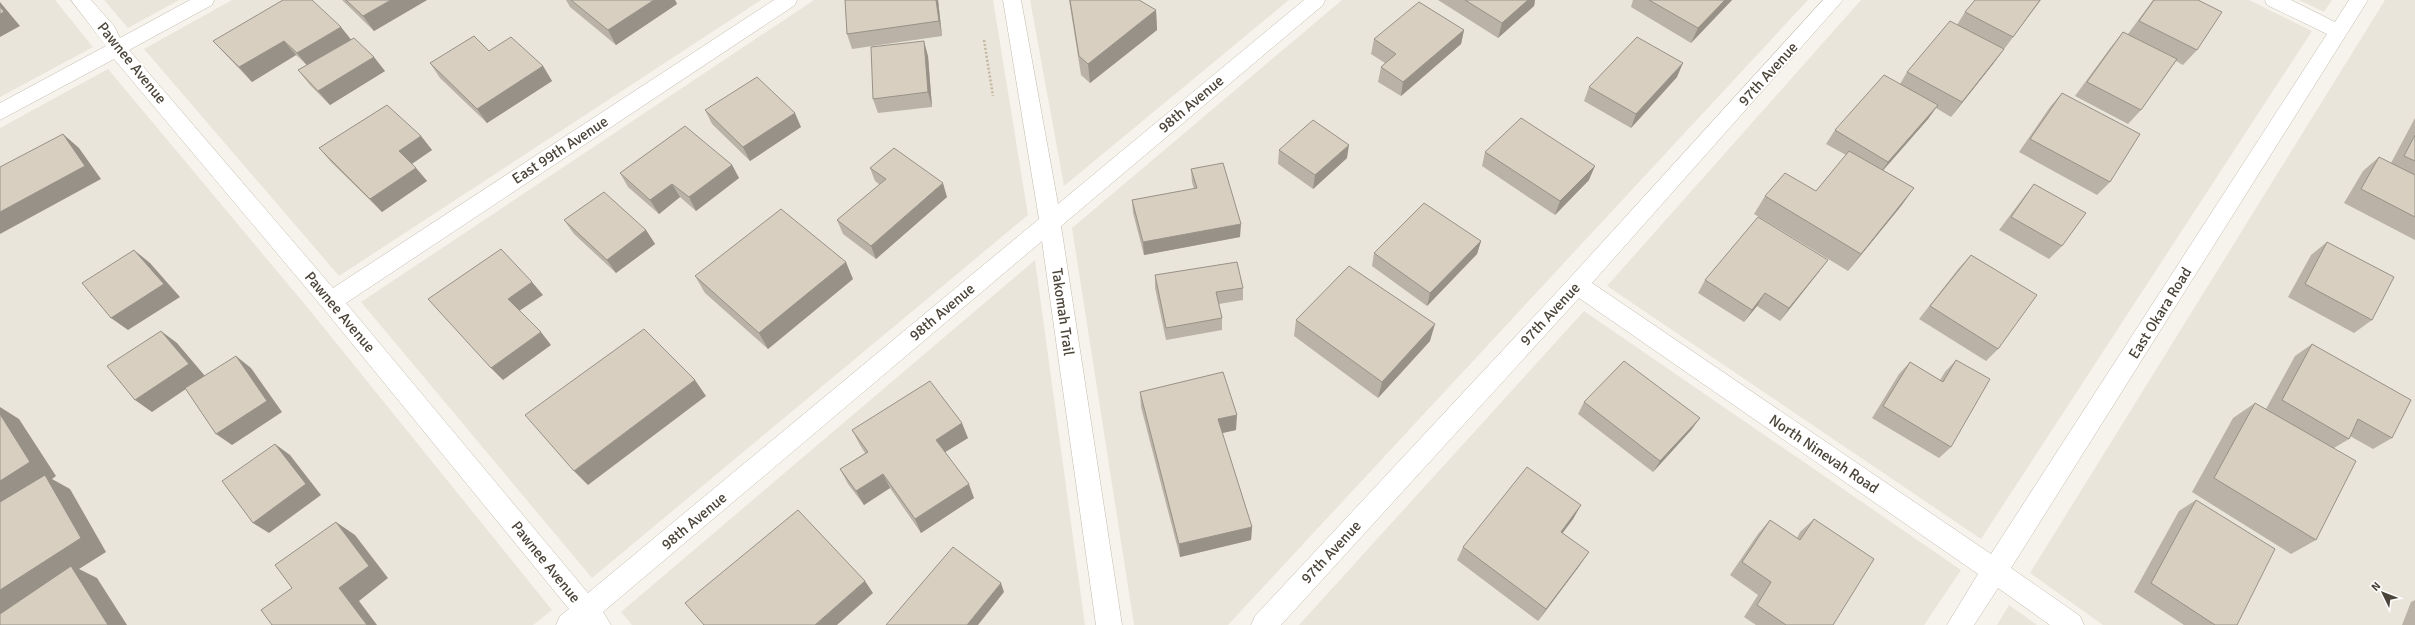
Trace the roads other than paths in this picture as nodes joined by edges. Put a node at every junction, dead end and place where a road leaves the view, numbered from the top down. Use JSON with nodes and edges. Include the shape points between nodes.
{"nodes":[{"id":1,"x":80,"y":0,"type":"edge"},
{"id":2,"x":205,"y":0,"type":"edge"},
{"id":3,"x":788,"y":0,"type":"edge"},
{"id":4,"x":1012,"y":0,"type":"edge"},
{"id":5,"x":1316,"y":0,"type":"edge"},
{"id":6,"x":1834,"y":0,"type":"edge"},
{"id":7,"x":2274,"y":0,"type":"edge"},
{"id":8,"x":2359,"y":0,"type":"edge"},
{"id":9,"x":2338,"y":31,"type":"junction"},
{"id":10,"x":117,"y":49,"type":"junction"},
{"id":11,"x":0,"y":112,"type":"edge"},
{"id":12,"x":1050,"y":222,"type":"junction"},
{"id":13,"x":1577,"y":285,"type":"junction"},
{"id":14,"x":331,"y":301,"type":"junction"},
{"id":15,"x":1996,"y":571,"type":"junction"},
{"id":16,"x":592,"y":618,"type":"edge"},
{"id":17,"x":569,"y":625,"type":"edge"},
{"id":18,"x":1110,"y":625,"type":"edge"},
{"id":19,"x":1264,"y":625,"type":"edge"},
{"id":20,"x":1960,"y":625,"type":"edge"},
{"id":21,"x":2071,"y":625,"type":"edge"}],
"edges":[{"from":1,"to":10,"type":"street","name":"Pawnee Avenue","via":[[107,32]]},
{"from":2,"to":10,"type":"street"},
{"from":3,"to":14,"type":"street","name":"East 99th Avenue"},
{"from":4,"to":12,"type":"street","name":"Takomah Trail"},
{"from":5,"to":12,"type":"street","name":"98th Avenue"},
{"from":6,"to":13,"type":"street","name":"97th Avenue"},
{"from":7,"to":9,"type":"street"},
{"from":8,"to":9,"type":"street","name":"East Okara Road"},
{"from":9,"to":15,"type":"street","name":"East Okara Road"},
{"from":10,"to":11,"type":"street"},
{"from":10,"to":14,"type":"street","name":"Pawnee Avenue"},
{"from":12,"to":16,"type":"street","name":"98th Avenue"},
{"from":12,"to":18,"type":"street","name":"Takomah Trail"},
{"from":13,"to":15,"type":"street","name":"North Ninevah Road"},
{"from":13,"to":19,"type":"street","name":"97th Avenue"},
{"from":14,"to":16,"type":"street","name":"Pawnee Avenue"},
{"from":15,"to":20,"type":"street","name":"East Okara Road"},
{"from":15,"to":21,"type":"street","name":"North Ninevah Road"},
{"from":16,"to":17,"type":"street","name":"98th Avenue"}]}
